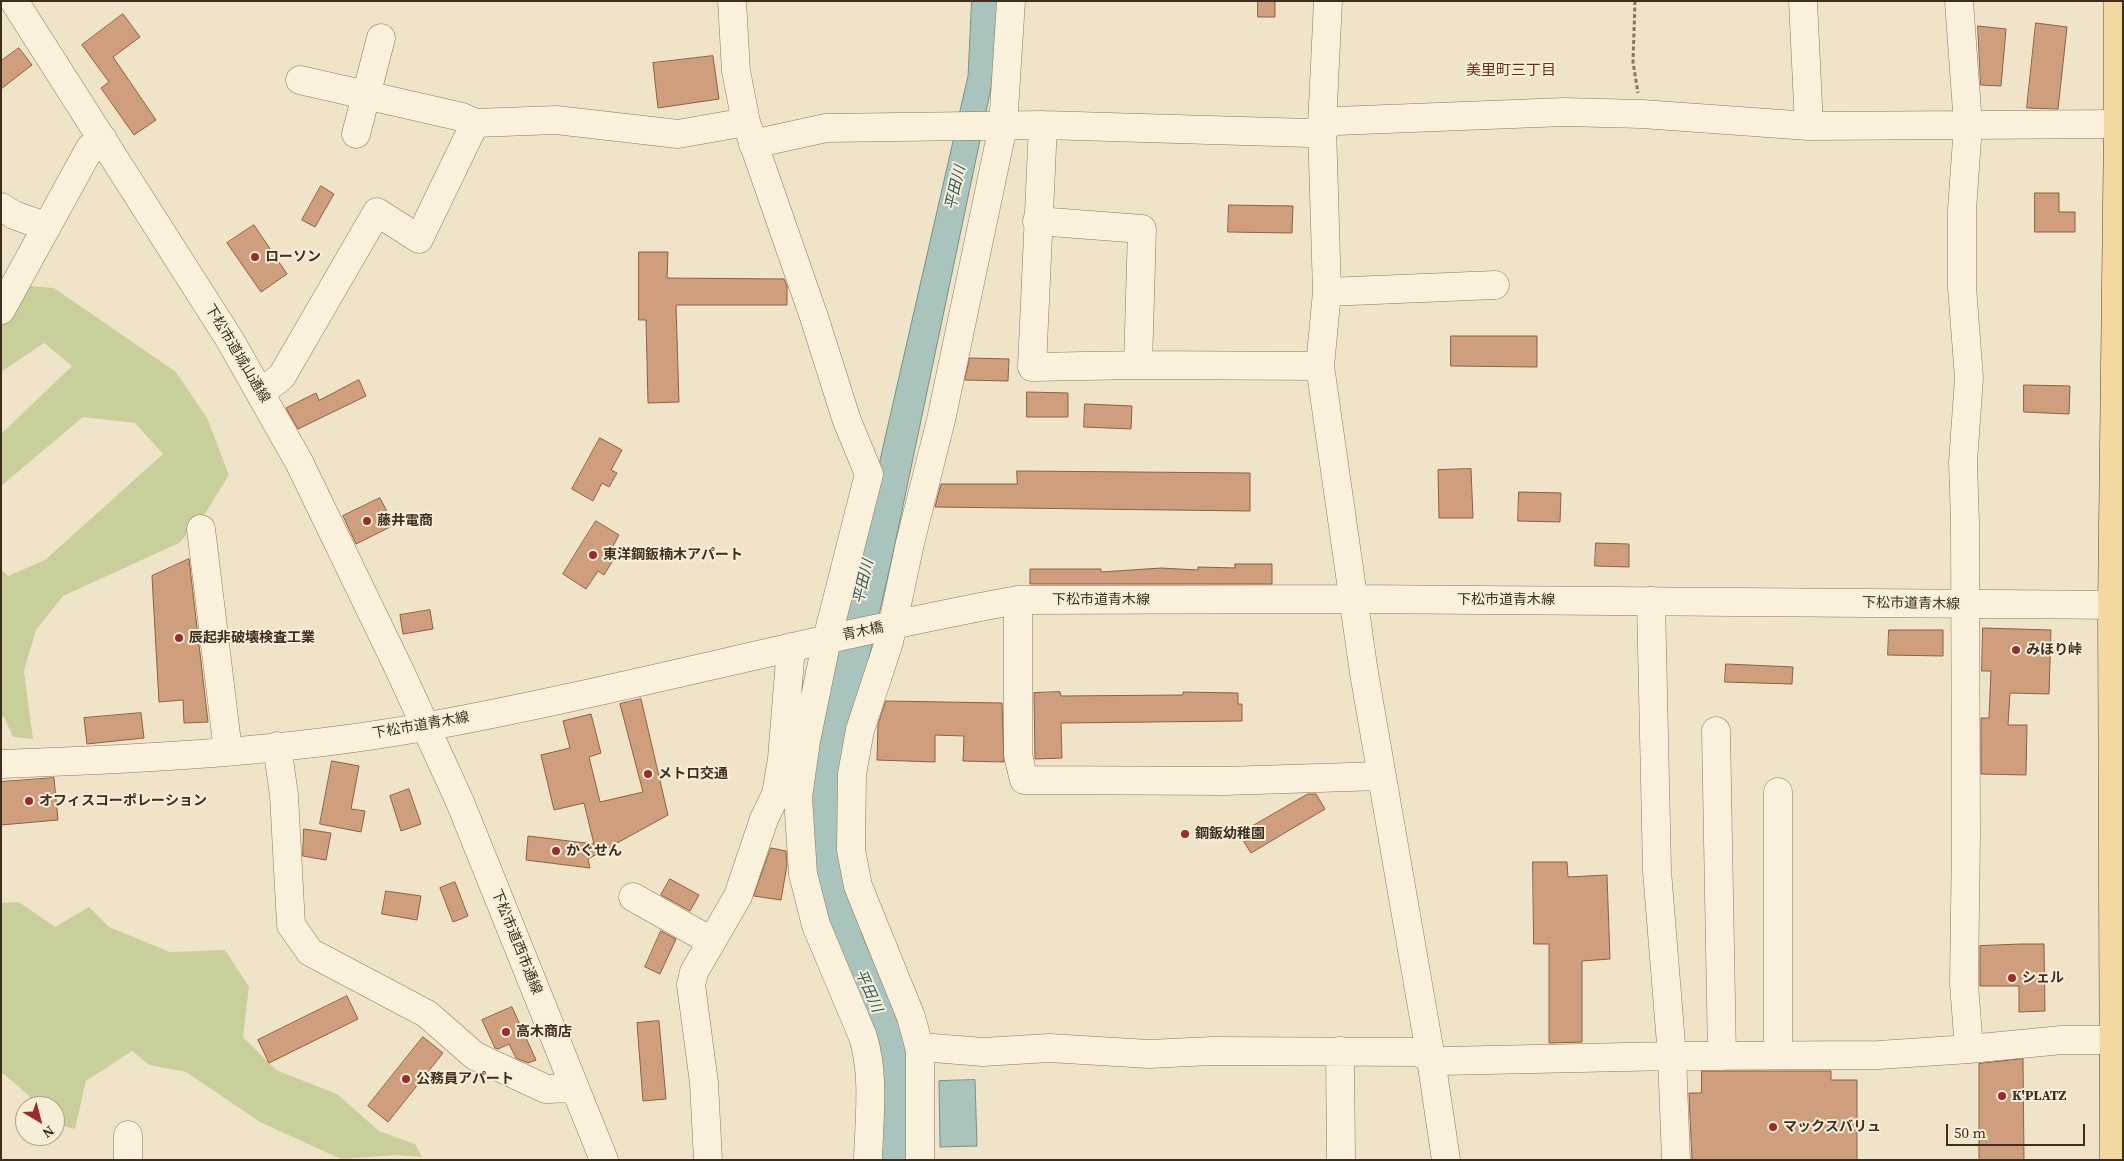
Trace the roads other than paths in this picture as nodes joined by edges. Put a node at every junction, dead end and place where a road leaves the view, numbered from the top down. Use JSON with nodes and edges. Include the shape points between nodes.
{"nodes":[{"id":1,"x":14,"y":1,"type":"edge"},
{"id":2,"x":732,"y":1,"type":"edge"},
{"id":3,"x":1011,"y":1,"type":"edge"},
{"id":4,"x":1328,"y":1,"type":"edge"},
{"id":5,"x":1803,"y":1,"type":"edge"},
{"id":6,"x":1959,"y":1,"type":"edge"},
{"id":7,"x":2118,"y":1,"type":"edge"},
{"id":8,"x":381,"y":38,"type":"dead end"},
{"id":9,"x":300,"y":80,"type":"dead end"},
{"id":10,"x":365,"y":95,"type":"junction"},
{"id":11,"x":475,"y":123,"type":"junction"},
{"id":12,"x":1042,"y":125,"type":"junction"},
{"id":13,"x":1968,"y":125,"type":"junction"},
{"id":14,"x":2121,"y":125,"type":"edge"},
{"id":15,"x":999,"y":126,"type":"junction"},
{"id":16,"x":1322,"y":126,"type":"junction"},
{"id":17,"x":1809,"y":126,"type":"junction"},
{"id":18,"x":750,"y":133,"type":"junction"},
{"id":19,"x":356,"y":134,"type":"dead end"},
{"id":20,"x":103,"y":139,"type":"junction"},
{"id":21,"x":1,"y":207,"type":"edge"},
{"id":22,"x":1037,"y":221,"type":"junction"},
{"id":23,"x":47,"y":226,"type":"junction"},
{"id":24,"x":1495,"y":285,"type":"dead end"},
{"id":25,"x":1327,"y":292,"type":"junction"},
{"id":26,"x":1,"y":310,"type":"edge"},
{"id":27,"x":1138,"y":365,"type":"junction"},
{"id":28,"x":1320,"y":366,"type":"junction"},
{"id":29,"x":261,"y":393,"type":"junction"},
{"id":30,"x":201,"y":529,"type":"dead end"},
{"id":31,"x":1353,"y":599,"type":"junction"},
{"id":32,"x":1018,"y":600,"type":"junction"},
{"id":33,"x":1651,"y":602,"type":"junction"},
{"id":34,"x":1964,"y":605,"type":"junction"},
{"id":35,"x":2117,"y":605,"type":"edge"},
{"id":36,"x":888,"y":626,"type":"junction"},
{"id":37,"x":831,"y":639,"type":"junction"},
{"id":38,"x":791,"y":647,"type":"junction"},
{"id":39,"x":425,"y":726,"type":"junction"},
{"id":40,"x":1716,"y":731,"type":"dead end"},
{"id":41,"x":277,"y":746,"type":"junction"},
{"id":42,"x":228,"y":751,"type":"junction"},
{"id":43,"x":1,"y":764,"type":"edge"},
{"id":44,"x":1381,"y":776,"type":"junction"},
{"id":45,"x":1778,"y":792,"type":"dead end"},
{"id":46,"x":633,"y":897,"type":"dead end"},
{"id":47,"x":711,"y":941,"type":"junction"},
{"id":48,"x":2119,"y":1040,"type":"edge"},
{"id":49,"x":1968,"y":1049,"type":"junction"},
{"id":50,"x":920,"y":1050,"type":"junction"},
{"id":51,"x":1340,"y":1051,"type":"junction"},
{"id":52,"x":1778,"y":1055,"type":"junction"},
{"id":53,"x":1672,"y":1056,"type":"junction"},
{"id":54,"x":1722,"y":1056,"type":"junction"},
{"id":55,"x":1431,"y":1059,"type":"junction"},
{"id":56,"x":574,"y":1088,"type":"junction"},
{"id":57,"x":604,"y":1160,"type":"edge"},
{"id":58,"x":708,"y":1160,"type":"edge"},
{"id":59,"x":868,"y":1160,"type":"edge"},
{"id":60,"x":920,"y":1160,"type":"edge"},
{"id":61,"x":1341,"y":1160,"type":"edge"},
{"id":62,"x":1446,"y":1160,"type":"edge"},
{"id":63,"x":1676,"y":1160,"type":"edge"},
{"id":64,"x":2114,"y":1160,"type":"edge"}],
"edges":[{"from":1,"to":20,"type":"street","name":"下松市道城山通線"},
{"from":2,"to":18,"type":"street","via":[[736,71]]},
{"from":3,"to":15,"type":"street"},
{"from":4,"to":16,"type":"street"},
{"from":5,"to":17,"type":"street"},
{"from":6,"to":13,"type":"street"},
{"from":7,"to":14,"type":"main road"},
{"from":8,"to":10,"type":"street"},
{"from":9,"to":10,"type":"street"},
{"from":10,"to":11,"type":"street","via":[[462,117]]},
{"from":10,"to":19,"type":"street"},
{"from":11,"to":18,"type":"street","via":[[556,120],[658,133]]},
{"from":11,"to":29,"type":"street","via":[[419,239],[377,212],[282,376]]},
{"from":12,"to":15,"type":"street"},
{"from":12,"to":16,"type":"street","via":[[1309,133]]},
{"from":12,"to":22,"type":"street"},
{"from":13,"to":14,"type":"street"},
{"from":13,"to":17,"type":"street"},
{"from":13,"to":34,"type":"street","via":[[1962,210],[1962,287],[1969,378],[1963,462]]},
{"from":14,"to":35,"type":"main road"},
{"from":15,"to":18,"type":"street","via":[[826,128]]},
{"from":15,"to":36,"type":"street","via":[[941,420]]},
{"from":16,"to":17,"type":"street","via":[[1336,120],[1564,112]]},
{"from":16,"to":25,"type":"street"},
{"from":18,"to":37,"type":"street","via":[[847,421],[869,474]]},
{"from":20,"to":23,"type":"street","via":[[90,148]]},
{"from":20,"to":29,"type":"street","name":"下松市道城山通線"},
{"from":21,"to":23,"type":"street"},
{"from":22,"to":27,"type":"street","via":[[1142,228]]},
{"from":22,"to":27,"type":"street","via":[[1032,368]]},
{"from":23,"to":26,"type":"street"},
{"from":24,"to":25,"type":"street"},
{"from":25,"to":28,"type":"street"},
{"from":27,"to":28,"type":"street"},
{"from":28,"to":31,"type":"street"},
{"from":29,"to":39,"type":"street","name":"下松市道城山通線","via":[[299,462]]},
{"from":30,"to":42,"type":"street"},
{"from":31,"to":32,"type":"street","name":"下松市道青木線"},
{"from":31,"to":33,"type":"street","name":"下松市道青木線"},
{"from":31,"to":44,"type":"street"},
{"from":32,"to":36,"type":"street","name":"下松市道青木線"},
{"from":32,"to":44,"type":"street","via":[[1018,755],[1024,780],[1225,781]]},
{"from":33,"to":34,"type":"street","name":"下松市道青木線"},
{"from":33,"to":53,"type":"street","via":[[1657,871]]},
{"from":34,"to":35,"type":"street","name":"下松市道青木線"},
{"from":34,"to":49,"type":"street","via":[[1964,984]]},
{"from":35,"to":48,"type":"main road"},
{"from":36,"to":37,"type":"street","name":"青木橋"},
{"from":36,"to":50,"type":"street","via":[[888,642],[860,730],[852,774],[851,850],[858,886]]},
{"from":37,"to":38,"type":"street","name":"下松市道青木線"},
{"from":37,"to":59,"type":"street","via":[[806,741],[798,797],[803,874],[816,925],[869,1055]]},
{"from":38,"to":39,"type":"street","name":"下松市道青木線"},
{"from":38,"to":47,"type":"street","via":[[776,794],[764,819],[744,883]]},
{"from":39,"to":41,"type":"street","name":"下松市道青木線","via":[[378,735]]},
{"from":39,"to":56,"type":"street","name":"下松市道西市通線","via":[[460,802]]},
{"from":40,"to":54,"type":"street"},
{"from":41,"to":42,"type":"street","name":"下松市道青木線"},
{"from":41,"to":56,"type":"street","via":[[284,794],[291,925],[310,952],[427,1014],[475,1056],[546,1089]]},
{"from":42,"to":43,"type":"street","name":"下松市道青木線"},
{"from":44,"to":55,"type":"street"},
{"from":45,"to":52,"type":"street"},
{"from":46,"to":47,"type":"street"},
{"from":47,"to":58,"type":"street","via":[[694,972],[692,986],[704,1083]]},
{"from":48,"to":49,"type":"street","via":[[2062,1040]]},
{"from":48,"to":64,"type":"main road"},
{"from":49,"to":52,"type":"street","via":[[1879,1055]]},
{"from":50,"to":51,"type":"street","via":[[983,1052],[1049,1048],[1149,1054]]},
{"from":50,"to":60,"type":"street"},
{"from":51,"to":55,"type":"street","via":[[1418,1052]]},
{"from":51,"to":61,"type":"street"},
{"from":52,"to":54,"type":"street"},
{"from":53,"to":54,"type":"street"},
{"from":53,"to":55,"type":"street"},
{"from":53,"to":63,"type":"street"},
{"from":55,"to":62,"type":"street"},
{"from":56,"to":57,"type":"street","name":"下松市道西市通線"}]}
